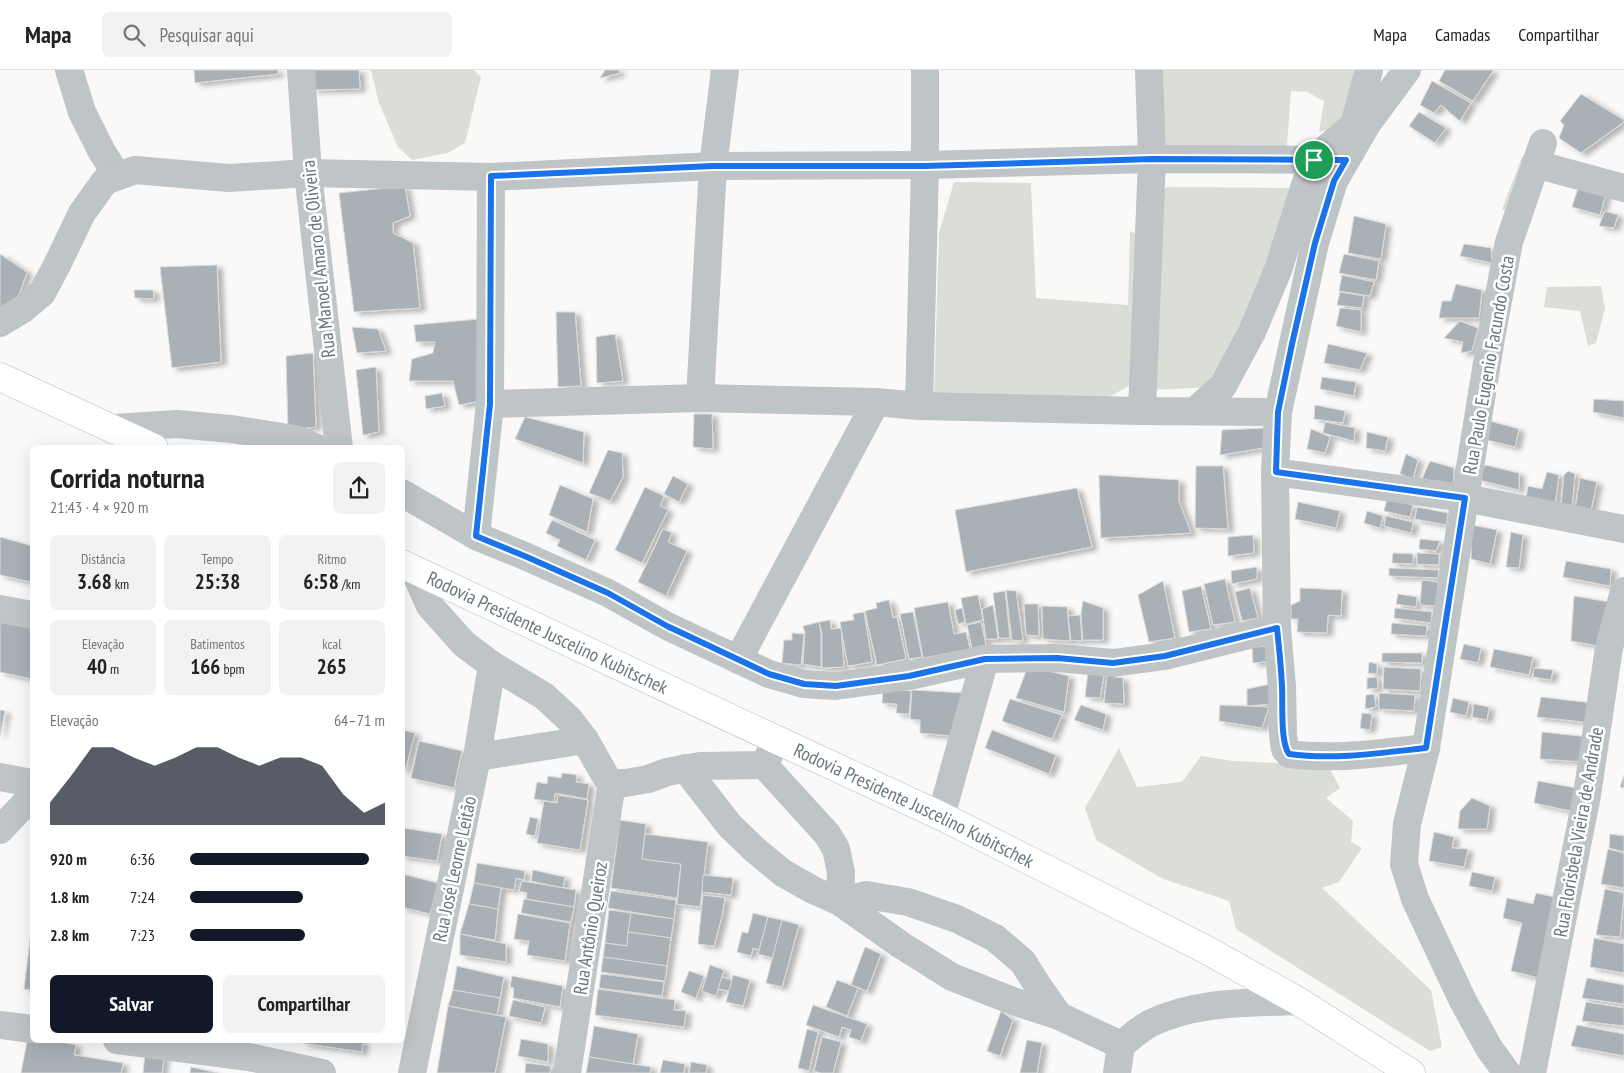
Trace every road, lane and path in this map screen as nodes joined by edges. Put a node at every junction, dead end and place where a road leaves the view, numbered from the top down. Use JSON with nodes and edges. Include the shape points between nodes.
{"nodes":[{"id":1,"x":69,"y":70,"type":"edge"},
{"id":2,"x":301,"y":70,"type":"edge"},
{"id":3,"x":724,"y":70,"type":"edge"},
{"id":4,"x":925,"y":70,"type":"edge"},
{"id":5,"x":1149,"y":70,"type":"edge"},
{"id":6,"x":1369,"y":70,"type":"edge"},
{"id":7,"x":1407,"y":70,"type":"edge"},
{"id":8,"x":1152,"y":159,"type":"junction"},
{"id":9,"x":1314,"y":160,"type":"junction"},
{"id":10,"x":1346,"y":160,"type":"junction"},
{"id":11,"x":713,"y":166,"type":"junction"},
{"id":12,"x":925,"y":166,"type":"junction"},
{"id":13,"x":308,"y":173,"type":"junction"},
{"id":14,"x":117,"y":176,"type":"junction"},
{"id":15,"x":491,"y":176,"type":"junction"},
{"id":16,"x":1624,"y":188,"type":"edge"},
{"id":17,"x":0,"y":323,"type":"edge"},
{"id":18,"x":0,"y":376,"type":"edge"},
{"id":19,"x":700,"y":398,"type":"junction"},
{"id":20,"x":876,"y":402,"type":"junction"},
{"id":21,"x":490,"y":404,"type":"junction"},
{"id":22,"x":920,"y":406,"type":"junction"},
{"id":23,"x":1142,"y":411,"type":"junction"},
{"id":24,"x":1195,"y":411,"type":"junction"},
{"id":25,"x":1278,"y":412,"type":"junction"},
{"id":26,"x":113,"y":428,"type":"junction"},
{"id":27,"x":148,"y":445,"type":"edge"},
{"id":28,"x":310,"y":445,"type":"edge"},
{"id":29,"x":339,"y":445,"type":"edge"},
{"id":30,"x":1276,"y":472,"type":"junction"},
{"id":31,"x":405,"y":495,"type":"edge"},
{"id":32,"x":1465,"y":498,"type":"junction"},
{"id":33,"x":1624,"y":529,"type":"edge"},
{"id":34,"x":476,"y":536,"type":"junction"},
{"id":35,"x":408,"y":567,"type":"edge"},
{"id":36,"x":1624,"y":592,"type":"edge"},
{"id":37,"x":0,"y":609,"type":"edge"},
{"id":38,"x":30,"y":615,"type":"edge"},
{"id":39,"x":1277,"y":628,"type":"junction"},
{"id":40,"x":985,"y":659,"type":"junction"},
{"id":41,"x":738,"y":660,"type":"junction"},
{"id":42,"x":492,"y":665,"type":"junction"},
{"id":43,"x":585,"y":740,"type":"junction"},
{"id":44,"x":776,"y":740,"type":"junction"},
{"id":45,"x":1426,"y":748,"type":"junction"},
{"id":46,"x":477,"y":757,"type":"junction"},
{"id":47,"x":764,"y":766,"type":"junction"},
{"id":48,"x":684,"y":768,"type":"junction"},
{"id":49,"x":0,"y":777,"type":"edge"},
{"id":50,"x":30,"y":783,"type":"edge"},
{"id":51,"x":612,"y":783,"type":"junction"},
{"id":52,"x":30,"y":798,"type":"edge"},
{"id":53,"x":941,"y":816,"type":"junction"},
{"id":54,"x":0,"y":830,"type":"edge"},
{"id":55,"x":840,"y":902,"type":"junction"},
{"id":56,"x":1298,"y":1001,"type":"junction"},
{"id":57,"x":1059,"y":1016,"type":"junction"},
{"id":58,"x":0,"y":1025,"type":"edge"},
{"id":59,"x":30,"y":1029,"type":"edge"},
{"id":60,"x":140,"y":1043,"type":"edge"},
{"id":61,"x":1121,"y":1045,"type":"junction"},
{"id":62,"x":249,"y":1057,"type":"edge"},
{"id":63,"x":322,"y":1073,"type":"edge"},
{"id":64,"x":412,"y":1073,"type":"edge"},
{"id":65,"x":567,"y":1073,"type":"edge"},
{"id":66,"x":1116,"y":1073,"type":"edge"},
{"id":67,"x":1411,"y":1073,"type":"edge"},
{"id":68,"x":1507,"y":1073,"type":"edge"},
{"id":69,"x":1532,"y":1073,"type":"edge"}],
"edges":[{"from":1,"to":14,"type":"street","via":[[82,112]]},
{"from":2,"to":13,"type":"street","name":"Rua Manoel Amaro de Oliveira"},
{"from":3,"to":11,"type":"street"},
{"from":4,"to":12,"type":"street"},
{"from":5,"to":8,"type":"street"},
{"from":6,"to":9,"type":"street","via":[[1354,125]]},
{"from":7,"to":10,"type":"street","via":[[1367,124]]},
{"from":8,"to":9,"type":"street"},
{"from":8,"to":12,"type":"street"},
{"from":8,"to":23,"type":"street"},
{"from":9,"to":10,"type":"street"},
{"from":9,"to":24,"type":"street","via":[[1278,270],[1252,332],[1222,386]]},
{"from":10,"to":25,"type":"street","via":[[1334,181],[1315,243]]},
{"from":11,"to":12,"type":"street"},
{"from":11,"to":15,"type":"street"},
{"from":11,"to":19,"type":"street"},
{"from":12,"to":22,"type":"street"},
{"from":13,"to":14,"type":"street","via":[[229,178],[135,170]]},
{"from":13,"to":15,"type":"street"},
{"from":13,"to":29,"type":"street","name":"Rua Manoel Amaro de Oliveira"},
{"from":14,"to":17,"type":"street","via":[[105,181],[82,213],[42,293]]},
{"from":15,"to":21,"type":"street"},
{"from":16,"to":32,"type":"street","name":"Rua Paulo Eugenio Facundo Costa","via":[[1539,153],[1509,242]]},
{"from":18,"to":26,"type":"highway"},
{"from":19,"to":20,"type":"street"},
{"from":19,"to":21,"type":"street"},
{"from":20,"to":22,"type":"street"},
{"from":20,"to":41,"type":"street"},
{"from":21,"to":34,"type":"street"},
{"from":22,"to":23,"type":"street"},
{"from":23,"to":24,"type":"street"},
{"from":24,"to":25,"type":"street"},
{"from":25,"to":30,"type":"street"},
{"from":26,"to":27,"type":"highway"},
{"from":26,"to":28,"type":"street","via":[[176,424],[295,439]]},
{"from":30,"to":32,"type":"street"},
{"from":30,"to":39,"type":"street"},
{"from":31,"to":34,"type":"street"},
{"from":32,"to":33,"type":"street"},
{"from":32,"to":45,"type":"street","name":"Rua Paulo Eugenio Facundo Costa"},
{"from":34,"to":41,"type":"street","via":[[608,593]]},
{"from":35,"to":42,"type":"street","via":[[430,606],[464,644]]},
{"from":35,"to":44,"type":"highway","name":"Rodovia Presidente Juscelino Kubitschek"},
{"from":36,"to":69,"type":"street","name":"Rua Florisbela Vieira de Andrade","via":[[1609,648],[1587,795]]},
{"from":37,"to":38,"type":"street"},
{"from":39,"to":40,"type":"street","via":[[1165,656],[1113,663],[1057,658]]},
{"from":39,"to":45,"type":"street","via":[[1284,742],[1289,754],[1355,755]]},
{"from":40,"to":41,"type":"street","via":[[909,676],[836,686],[804,684],[769,674]]},
{"from":40,"to":53,"type":"street"},
{"from":42,"to":43,"type":"street","via":[[544,696],[569,719]]},
{"from":42,"to":46,"type":"street","name":"Rua José Leorne Leitão"},
{"from":43,"to":46,"type":"street"},
{"from":43,"to":51,"type":"street"},
{"from":44,"to":47,"type":"street"},
{"from":44,"to":53,"type":"highway","name":"Rodovia Presidente Juscelino Kubitschek"},
{"from":45,"to":68,"type":"street","name":"Rua Paulo Eugenio Facundo Costa","via":[[1407,824],[1404,864],[1415,899],[1463,1001]]},
{"from":46,"to":64,"type":"street","name":"Rua José Leorne Leitão"},
{"from":47,"to":48,"type":"street"},
{"from":47,"to":55,"type":"street","via":[[821,827],[836,849],[841,872]]},
{"from":48,"to":51,"type":"street","via":[[648,779]]},
{"from":48,"to":55,"type":"street","via":[[730,826],[755,850],[783,873]]},
{"from":49,"to":50,"type":"street"},
{"from":51,"to":65,"type":"street","name":"Rua Antônio Queiroz"},
{"from":52,"to":54,"type":"street"},
{"from":53,"to":56,"type":"highway","name":"Rodovia Presidente Juscelino Kubitschek","via":[[1203,948]]},
{"from":55,"to":57,"type":"street","via":[[952,977]]},
{"from":55,"to":57,"type":"street","via":[[866,895],[908,902],[957,919],[994,938],[1023,962]]},
{"from":56,"to":61,"type":"street","via":[[1200,1007],[1148,1025]]},
{"from":56,"to":67,"type":"highway","name":"Rodovia Presidente Juscelino Kubitschek"},
{"from":57,"to":61,"type":"street"},
{"from":58,"to":59,"type":"street"},
{"from":60,"to":62,"type":"street"},
{"from":61,"to":66,"type":"street"},
{"from":62,"to":63,"type":"street"}]}
